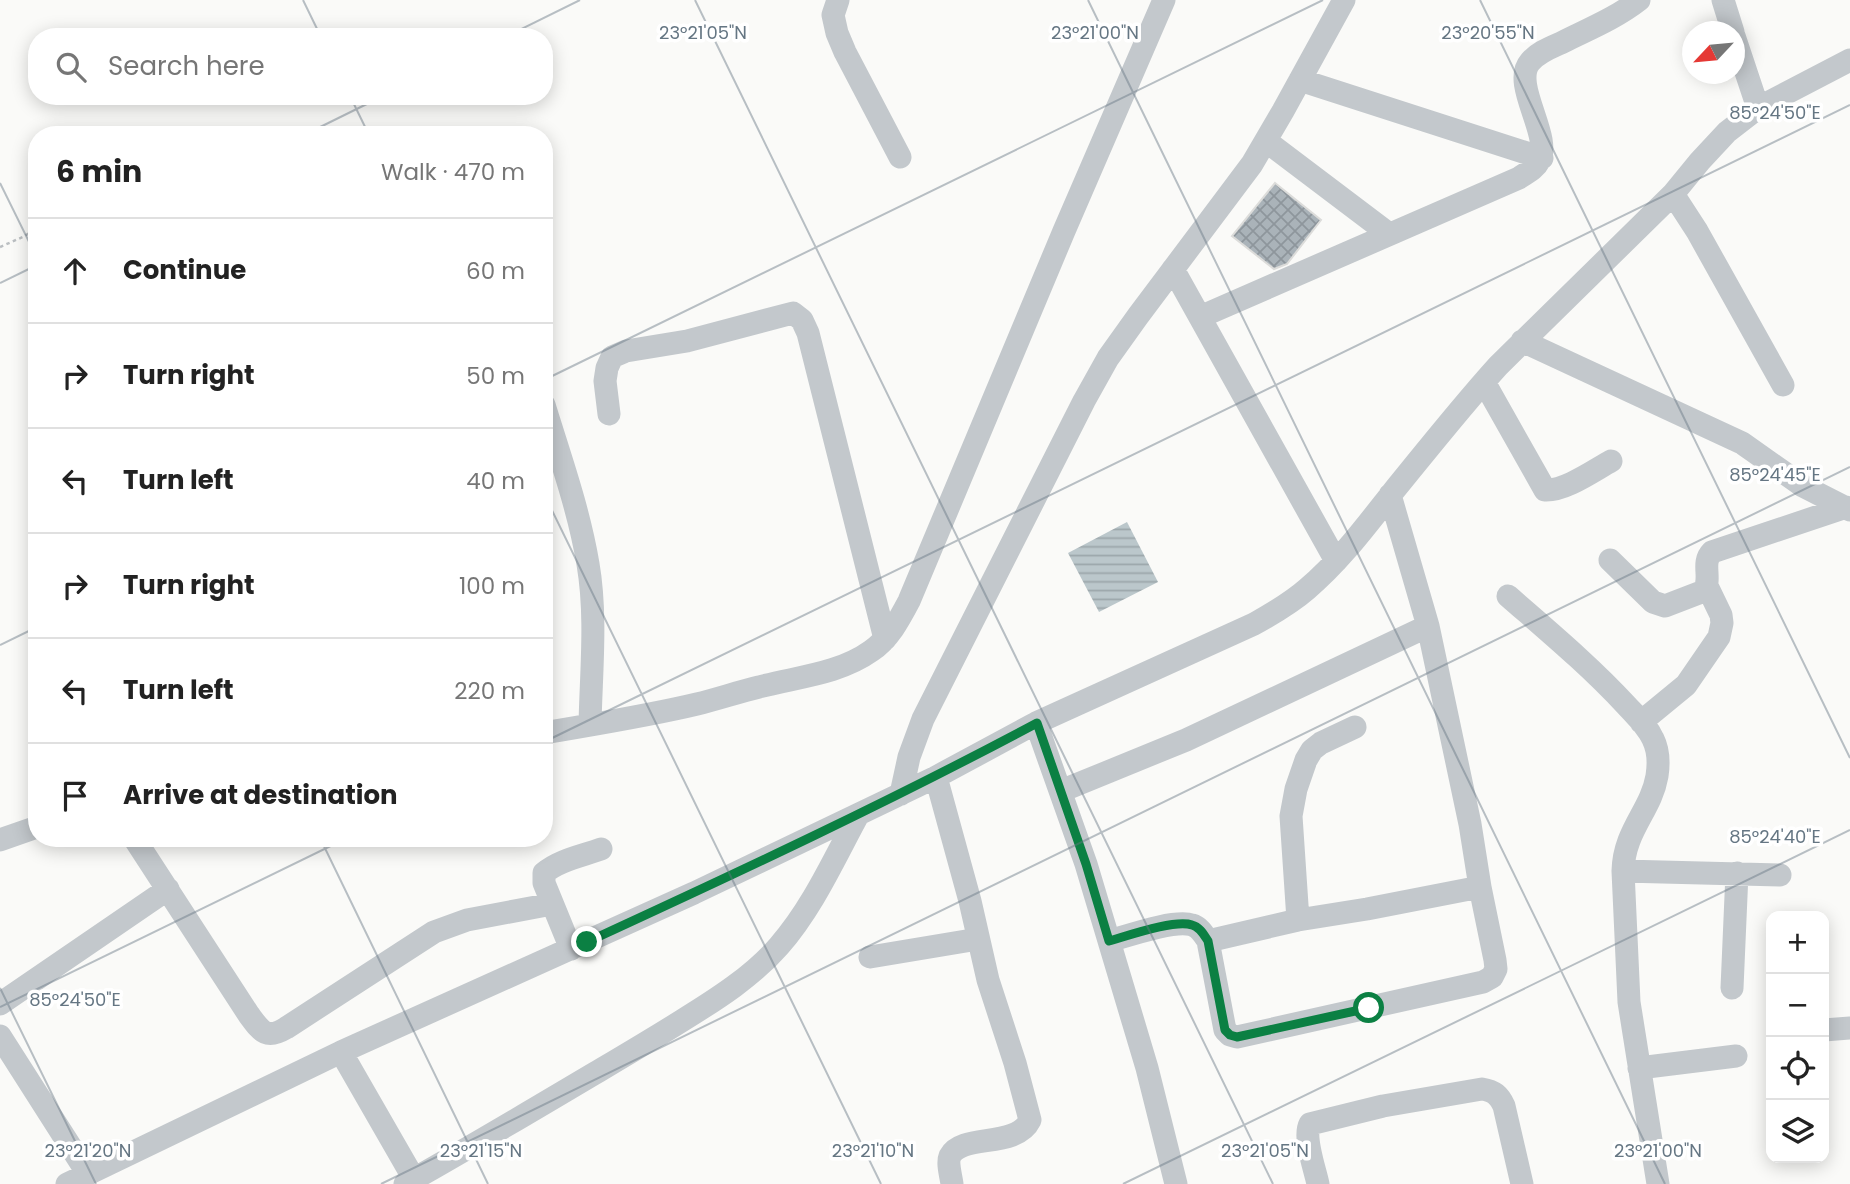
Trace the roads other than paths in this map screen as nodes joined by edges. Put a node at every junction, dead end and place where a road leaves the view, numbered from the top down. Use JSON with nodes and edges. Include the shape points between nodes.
{"nodes":[{"id":1,"x":838,"y":0,"type":"edge"},
{"id":2,"x":1164,"y":0,"type":"edge"},
{"id":3,"x":1344,"y":0,"type":"edge"},
{"id":4,"x":1639,"y":0,"type":"edge"},
{"id":5,"x":1723,"y":0,"type":"edge"},
{"id":6,"x":1730,"y":21,"type":"edge"},
{"id":7,"x":1850,"y":60,"type":"edge"},
{"id":8,"x":1745,"y":68,"type":"edge"},
{"id":9,"x":1300,"y":80,"type":"junction"},
{"id":10,"x":1758,"y":108,"type":"junction"},
{"id":11,"x":1266,"y":141,"type":"junction"},
{"id":12,"x":900,"y":157,"type":"dead end"},
{"id":13,"x":1542,"y":158,"type":"junction"},
{"id":14,"x":1673,"y":194,"type":"junction"},
{"id":15,"x":1389,"y":234,"type":"junction"},
{"id":16,"x":1173,"y":269,"type":"junction"},
{"id":17,"x":1200,"y":317,"type":"junction"},
{"id":18,"x":1522,"y":341,"type":"junction"},
{"id":19,"x":1484,"y":382,"type":"junction"},
{"id":20,"x":1783,"y":386,"type":"dead end"},
{"id":21,"x":609,"y":414,"type":"dead end"},
{"id":22,"x":553,"y":435,"type":"edge"},
{"id":23,"x":1611,"y":461,"type":"dead end"},
{"id":24,"x":1390,"y":495,"type":"junction"},
{"id":25,"x":1848,"y":509,"type":"edge"},
{"id":26,"x":1610,"y":560,"type":"dead end"},
{"id":27,"x":1336,"y":561,"type":"junction"},
{"id":28,"x":1707,"y":586,"type":"junction"},
{"id":29,"x":1508,"y":596,"type":"dead end"},
{"id":30,"x":1428,"y":626,"type":"junction"},
{"id":31,"x":885,"y":639,"type":"junction"},
{"id":32,"x":1641,"y":722,"type":"junction"},
{"id":33,"x":1037,"y":723,"type":"junction"},
{"id":34,"x":590,"y":725,"type":"junction"},
{"id":35,"x":1355,"y":727,"type":"dead end"},
{"id":36,"x":553,"y":731,"type":"edge"},
{"id":37,"x":936,"y":777,"type":"junction"},
{"id":38,"x":1061,"y":791,"type":"junction"},
{"id":39,"x":901,"y":794,"type":"junction"},
{"id":40,"x":859,"y":814,"type":"junction"},
{"id":41,"x":28,"y":830,"type":"edge"},
{"id":42,"x":0,"y":840,"type":"edge"},
{"id":43,"x":140,"y":847,"type":"edge"},
{"id":44,"x":601,"y":849,"type":"dead end"},
{"id":45,"x":1623,"y":871,"type":"junction"},
{"id":46,"x":1737,"y":873,"type":"junction"},
{"id":47,"x":1780,"y":874,"type":"dead end"},
{"id":48,"x":1480,"y":887,"type":"junction"},
{"id":49,"x":168,"y":889,"type":"junction"},
{"id":50,"x":552,"y":904,"type":"junction"},
{"id":51,"x":1298,"y":920,"type":"junction"},
{"id":52,"x":978,"y":939,"type":"junction"},
{"id":53,"x":1109,"y":941,"type":"junction"},
{"id":54,"x":1208,"y":941,"type":"junction"},
{"id":55,"x":571,"y":949,"type":"junction"},
{"id":56,"x":870,"y":957,"type":"dead end"},
{"id":57,"x":1732,"y":988,"type":"dead end"},
{"id":58,"x":0,"y":1004,"type":"edge"},
{"id":59,"x":1850,"y":1028,"type":"edge"},
{"id":60,"x":1829,"y":1030,"type":"edge"},
{"id":61,"x":0,"y":1036,"type":"edge"},
{"id":62,"x":341,"y":1052,"type":"junction"},
{"id":63,"x":1735,"y":1056,"type":"dead end"},
{"id":64,"x":1639,"y":1068,"type":"junction"},
{"id":65,"x":88,"y":1174,"type":"junction"},
{"id":66,"x":409,"y":1181,"type":"edge"},
{"id":67,"x":67,"y":1184,"type":"edge"},
{"id":68,"x":952,"y":1184,"type":"edge"},
{"id":69,"x":1176,"y":1184,"type":"edge"},
{"id":70,"x":1318,"y":1184,"type":"edge"},
{"id":71,"x":1522,"y":1184,"type":"edge"},
{"id":72,"x":1658,"y":1184,"type":"edge"}],
"edges":[{"from":1,"to":12,"type":"street","via":[[833,15],[837,33]]},
{"from":2,"to":31,"type":"street","via":[[909,601]]},
{"from":3,"to":9,"type":"street"},
{"from":4,"to":13,"type":"street","via":[[1529,63],[1527,90]]},
{"from":5,"to":6,"type":"street"},
{"from":7,"to":10,"type":"street"},
{"from":8,"to":10,"type":"street"},
{"from":9,"to":11,"type":"street"},
{"from":9,"to":13,"type":"street"},
{"from":10,"to":14,"type":"street","via":[[1727,132]]},
{"from":11,"to":15,"type":"street"},
{"from":11,"to":16,"type":"street"},
{"from":13,"to":15,"type":"street","via":[[1519,178]]},
{"from":14,"to":18,"type":"street"},
{"from":14,"to":20,"type":"street"},
{"from":15,"to":17,"type":"street"},
{"from":16,"to":17,"type":"street"},
{"from":16,"to":39,"type":"street","via":[[1108,358],[1084,401],[923,719]]},
{"from":17,"to":27,"type":"street"},
{"from":18,"to":19,"type":"street"},
{"from":18,"to":25,"type":"street","via":[[1742,443]]},
{"from":19,"to":23,"type":"street","via":[[1545,490],[1565,486]]},
{"from":19,"to":24,"type":"street"},
{"from":21,"to":31,"type":"street","via":[[605,381],[612,357],[793,313],[802,320]]},
{"from":22,"to":34,"type":"street","via":[[588,566]]},
{"from":24,"to":27,"type":"street"},
{"from":24,"to":30,"type":"street"},
{"from":25,"to":28,"type":"street","via":[[1713,552],[1707,561]]},
{"from":26,"to":28,"type":"street","via":[[1658,605],[1686,599]]},
{"from":27,"to":33,"type":"street","via":[[1278,611]]},
{"from":28,"to":32,"type":"street","via":[[1721,615],[1719,637],[1686,685]]},
{"from":29,"to":32,"type":"street"},
{"from":30,"to":38,"type":"street","via":[[1186,740]]},
{"from":30,"to":48,"type":"street"},
{"from":31,"to":34,"type":"street","via":[[852,662],[811,675]]},
{"from":32,"to":45,"type":"street","via":[[1657,747],[1656,778],[1628,842]]},
{"from":33,"to":37,"type":"street"},
{"from":33,"to":38,"type":"street"},
{"from":34,"to":36,"type":"street"},
{"from":35,"to":51,"type":"street","via":[[1312,750],[1296,789],[1291,816]]},
{"from":37,"to":39,"type":"street"},
{"from":37,"to":52,"type":"street"},
{"from":38,"to":53,"type":"street"},
{"from":39,"to":40,"type":"street"},
{"from":40,"to":55,"type":"street"},
{"from":40,"to":66,"type":"street","via":[[796,925],[752,971],[718,998],[631,1052]]},
{"from":41,"to":42,"type":"street"},
{"from":43,"to":49,"type":"street"},
{"from":44,"to":50,"type":"street","via":[[544,873]]},
{"from":45,"to":46,"type":"street"},
{"from":45,"to":64,"type":"street","via":[[1627,985]]},
{"from":46,"to":47,"type":"street"},
{"from":46,"to":57,"type":"street"},
{"from":48,"to":51,"type":"street"},
{"from":48,"to":54,"type":"street","via":[[1495,960],[1492,977],[1237,1037],[1225,1030]]},
{"from":49,"to":50,"type":"street","via":[[249,1015],[267,1034],[277,1034],[434,932],[467,920]]},
{"from":49,"to":58,"type":"street"},
{"from":50,"to":55,"type":"street"},
{"from":51,"to":54,"type":"street"},
{"from":52,"to":56,"type":"street"},
{"from":52,"to":68,"type":"street","via":[[1030,1120],[1017,1134],[956,1150],[949,1164]]},
{"from":53,"to":54,"type":"street","via":[[1178,924],[1201,930]]},
{"from":53,"to":69,"type":"street"},
{"from":55,"to":62,"type":"street"},
{"from":59,"to":60,"type":"street"},
{"from":61,"to":65,"type":"street"},
{"from":62,"to":65,"type":"street"},
{"from":62,"to":66,"type":"street"},
{"from":63,"to":64,"type":"street"},
{"from":64,"to":72,"type":"street"},
{"from":65,"to":67,"type":"street"},
{"from":70,"to":71,"type":"street","via":[[1308,1138],[1310,1124],[1482,1088],[1491,1090],[1504,1106]]}]}
